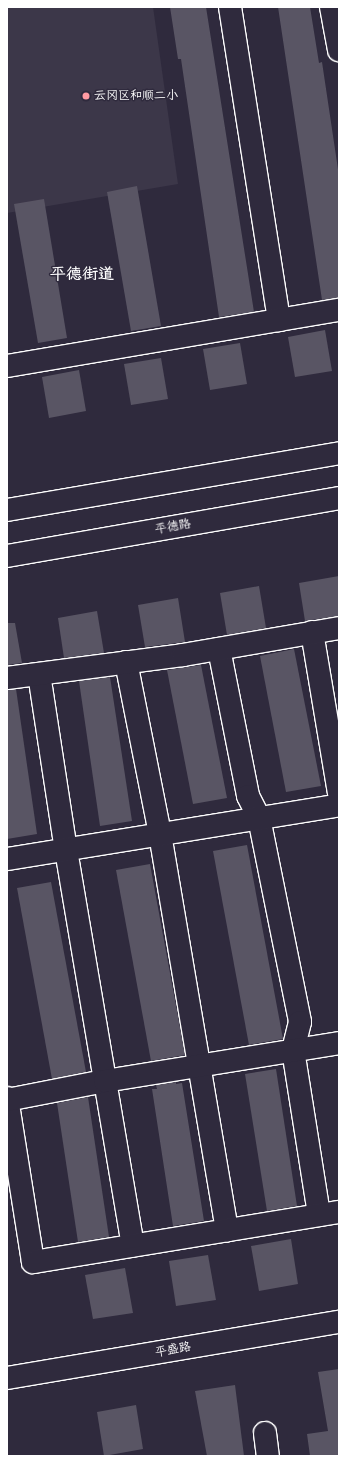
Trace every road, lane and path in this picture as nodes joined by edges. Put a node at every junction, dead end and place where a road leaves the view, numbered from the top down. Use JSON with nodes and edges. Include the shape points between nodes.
{"nodes":[{"id":1,"x":230,"y":7,"type":"edge"},
{"id":2,"x":331,"y":7,"type":"edge"},
{"id":3,"x":339,"y":50,"type":"edge"},
{"id":4,"x":339,"y":310,"type":"edge"},
{"id":5,"x":279,"y":320,"type":"junction"},
{"id":6,"x":7,"y":366,"type":"edge"},
{"id":7,"x":339,"y":453,"type":"edge"},
{"id":8,"x":339,"y":498,"type":"edge"},
{"id":9,"x":7,"y":510,"type":"edge"},
{"id":10,"x":7,"y":556,"type":"edge"},
{"id":11,"x":339,"y":628,"type":"edge"},
{"id":12,"x":312,"y":632,"type":"junction"},
{"id":13,"x":219,"y":649,"type":"junction"},
{"id":14,"x":126,"y":662,"type":"junction"},
{"id":15,"x":39,"y":674,"type":"junction"},
{"id":16,"x":7,"y":678,"type":"edge"},
{"id":17,"x":339,"y":793,"type":"edge"},
{"id":18,"x":339,"y":805,"type":"edge"},
{"id":19,"x":259,"y":818,"type":"junction"},
{"id":20,"x":160,"y":834,"type":"junction"},
{"id":21,"x":66,"y":850,"type":"junction"},
{"id":22,"x":7,"y":859,"type":"edge"},
{"id":23,"x":339,"y":1043,"type":"edge"},
{"id":24,"x":293,"y":1050,"type":"junction"},
{"id":25,"x":201,"y":1065,"type":"junction"},
{"id":26,"x":105,"y":1081,"type":"junction"},
{"id":27,"x":7,"y":1099,"type":"edge"},
{"id":28,"x":329,"y":1213,"type":"edge"},
{"id":29,"x":227,"y":1230,"type":"junction"},
{"id":30,"x":133,"y":1245,"type":"junction"},
{"id":31,"x":339,"y":1322,"type":"edge"},
{"id":32,"x":7,"y":1378,"type":"edge"},
{"id":33,"x":265,"y":1433,"type":"dead end"},
{"id":34,"x":268,"y":1456,"type":"edge"}],
"edges":[{"from":1,"to":5,"type":"main road"},
{"from":2,"to":3,"type":"main road"},
{"from":4,"to":5,"type":"main road"},
{"from":5,"to":6,"type":"main road"},
{"from":7,"to":9,"type":"main road"},
{"from":8,"to":10,"type":"main road","name":"平德路"},
{"from":11,"to":12,"type":"main road"},
{"from":12,"to":13,"type":"main road"},
{"from":12,"to":17,"type":"main road"},
{"from":13,"to":14,"type":"main road"},
{"from":13,"to":19,"type":"main road","via":[[248,796]]},
{"from":14,"to":15,"type":"main road"},
{"from":14,"to":20,"type":"main road"},
{"from":15,"to":16,"type":"main road"},
{"from":15,"to":21,"type":"main road"},
{"from":18,"to":19,"type":"main road"},
{"from":19,"to":20,"type":"main road"},
{"from":19,"to":24,"type":"main road","via":[[300,1022]]},
{"from":20,"to":21,"type":"main road"},
{"from":20,"to":25,"type":"main road"},
{"from":21,"to":22,"type":"main road"},
{"from":21,"to":26,"type":"main road"},
{"from":23,"to":24,"type":"main road"},
{"from":24,"to":25,"type":"main road"},
{"from":24,"to":28,"type":"main road"},
{"from":25,"to":26,"type":"main road"},
{"from":25,"to":29,"type":"main road"},
{"from":26,"to":27,"type":"main road"},
{"from":26,"to":30,"type":"main road"},
{"from":27,"to":30,"type":"main road","via":[[33,1262]]},
{"from":28,"to":29,"type":"main road"},
{"from":29,"to":30,"type":"main road"},
{"from":31,"to":32,"type":"main road","name":"平盛路"},
{"from":33,"to":34,"type":"main road"}]}
